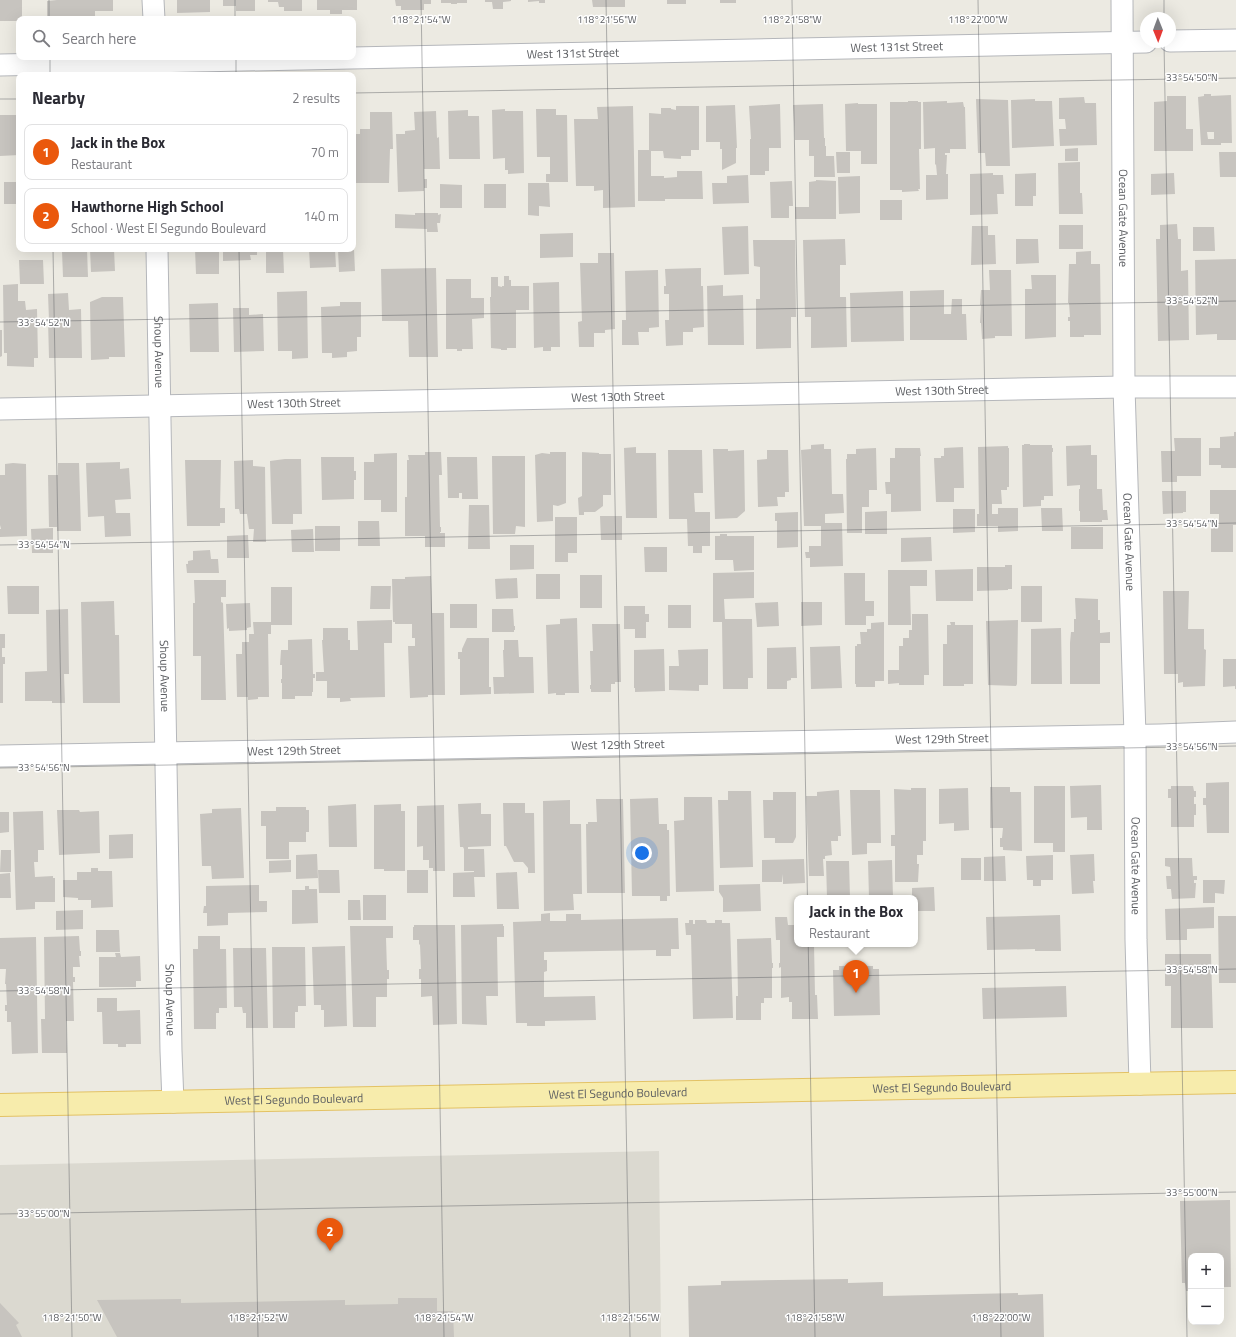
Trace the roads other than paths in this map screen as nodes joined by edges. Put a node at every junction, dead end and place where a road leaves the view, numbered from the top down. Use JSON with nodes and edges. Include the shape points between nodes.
{"nodes":[{"id":1,"x":153,"y":0,"type":"edge"},
{"id":2,"x":1122,"y":0,"type":"edge"},
{"id":3,"x":154,"y":16,"type":"edge"},
{"id":4,"x":1236,"y":40,"type":"edge"},
{"id":5,"x":1176,"y":41,"type":"edge"},
{"id":6,"x":1123,"y":42,"type":"junction"},
{"id":7,"x":1140,"y":42,"type":"edge"},
{"id":8,"x":0,"y":65,"type":"edge"},
{"id":9,"x":155,"y":65,"type":"edge"},
{"id":10,"x":157,"y":252,"type":"edge"},
{"id":11,"x":1124,"y":387,"type":"junction"},
{"id":12,"x":1236,"y":387,"type":"edge"},
{"id":13,"x":160,"y":406,"type":"junction"},
{"id":14,"x":0,"y":409,"type":"edge"},
{"id":15,"x":1236,"y":732,"type":"edge"},
{"id":16,"x":1135,"y":735,"type":"junction"},
{"id":17,"x":166,"y":752,"type":"junction"},
{"id":18,"x":0,"y":756,"type":"edge"},
{"id":19,"x":1236,"y":1082,"type":"edge"},
{"id":20,"x":1140,"y":1084,"type":"junction"},
{"id":21,"x":173,"y":1102,"type":"junction"},
{"id":22,"x":0,"y":1106,"type":"edge"}],
"edges":[{"from":1,"to":3,"type":"street"},
{"from":2,"to":6,"type":"street","name":"Ocean Gate Avenue"},
{"from":4,"to":5,"type":"street"},
{"from":6,"to":7,"type":"street","name":"West 131st Street"},
{"from":6,"to":9,"type":"street","name":"West 131st Street"},
{"from":6,"to":11,"type":"street","name":"Ocean Gate Avenue"},
{"from":8,"to":9,"type":"street","name":"West 131st Street"},
{"from":10,"to":13,"type":"street","name":"Shoup Avenue"},
{"from":11,"to":12,"type":"street","name":"West 130th Street"},
{"from":11,"to":13,"type":"street","name":"West 130th Street"},
{"from":11,"to":16,"type":"street","name":"Ocean Gate Avenue"},
{"from":13,"to":14,"type":"street","name":"West 130th Street"},
{"from":13,"to":17,"type":"street","name":"Shoup Avenue"},
{"from":15,"to":16,"type":"street","name":"West 129th Street"},
{"from":16,"to":17,"type":"street","name":"West 129th Street"},
{"from":16,"to":20,"type":"street","name":"Ocean Gate Avenue"},
{"from":17,"to":18,"type":"street","name":"West 129th Street"},
{"from":17,"to":21,"type":"street","name":"Shoup Avenue"},
{"from":19,"to":20,"type":"main road","name":"West El Segundo Boulevard"},
{"from":20,"to":21,"type":"main road","name":"West El Segundo Boulevard"},
{"from":21,"to":22,"type":"main road","name":"West El Segundo Boulevard"}]}
